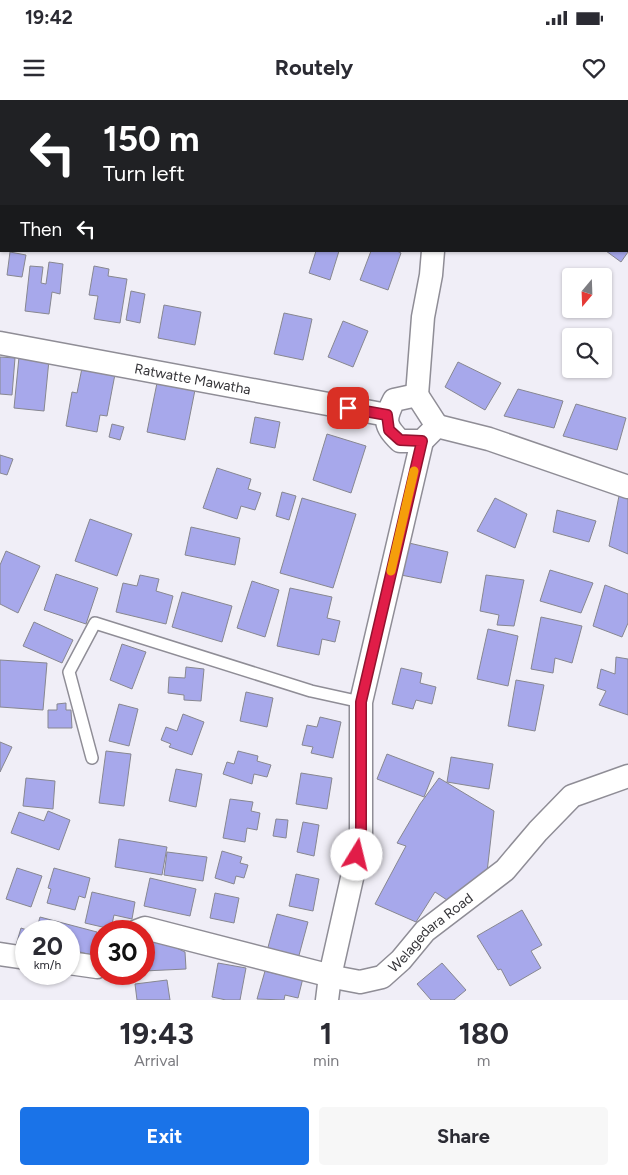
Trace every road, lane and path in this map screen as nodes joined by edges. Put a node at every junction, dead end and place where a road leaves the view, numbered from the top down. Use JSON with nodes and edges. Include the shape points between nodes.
{"nodes":[{"id":1,"x":433,"y":252,"type":"edge"},
{"id":2,"x":0,"y":343,"type":"edge"},
{"id":3,"x":417,"y":394,"type":"junction"},
{"id":4,"x":387,"y":415,"type":"junction"},
{"id":5,"x":425,"y":442,"type":"junction"},
{"id":6,"x":628,"y":487,"type":"edge"},
{"id":7,"x":361,"y":702,"type":"junction"},
{"id":8,"x":92,"y":758,"type":"dead end"},
{"id":9,"x":628,"y":776,"type":"edge"},
{"id":10,"x":155,"y":931,"type":"edge"},
{"id":11,"x":0,"y":954,"type":"edge"},
{"id":12,"x":15,"y":956,"type":"edge"},
{"id":13,"x":330,"y":976,"type":"junction"},
{"id":14,"x":327,"y":1000,"type":"edge"}],
"edges":[{"from":1,"to":3,"type":"street","via":[[423,316]]},
{"from":2,"to":4,"type":"street","name":"Ratwatte Mawatha"},
{"from":3,"to":4,"type":"street","via":[[394,400]]},
{"from":3,"to":5,"type":"street"},
{"from":4,"to":5,"type":"street","via":[[389,430],[400,440]]},
{"from":5,"to":6,"type":"street","via":[[489,439]]},
{"from":5,"to":7,"type":"street"},
{"from":7,"to":8,"type":"lane","via":[[311,691],[95,623],[69,672]]},
{"from":7,"to":13,"type":"street","via":[[361,838]]},
{"from":9,"to":13,"type":"street","name":"Welagedara Road","via":[[572,796],[505,870],[425,931],[382,977],[360,982]]},
{"from":10,"to":13,"type":"street","name":"Welagedara Road"},
{"from":11,"to":12,"type":"street"},
{"from":13,"to":14,"type":"street"}]}
